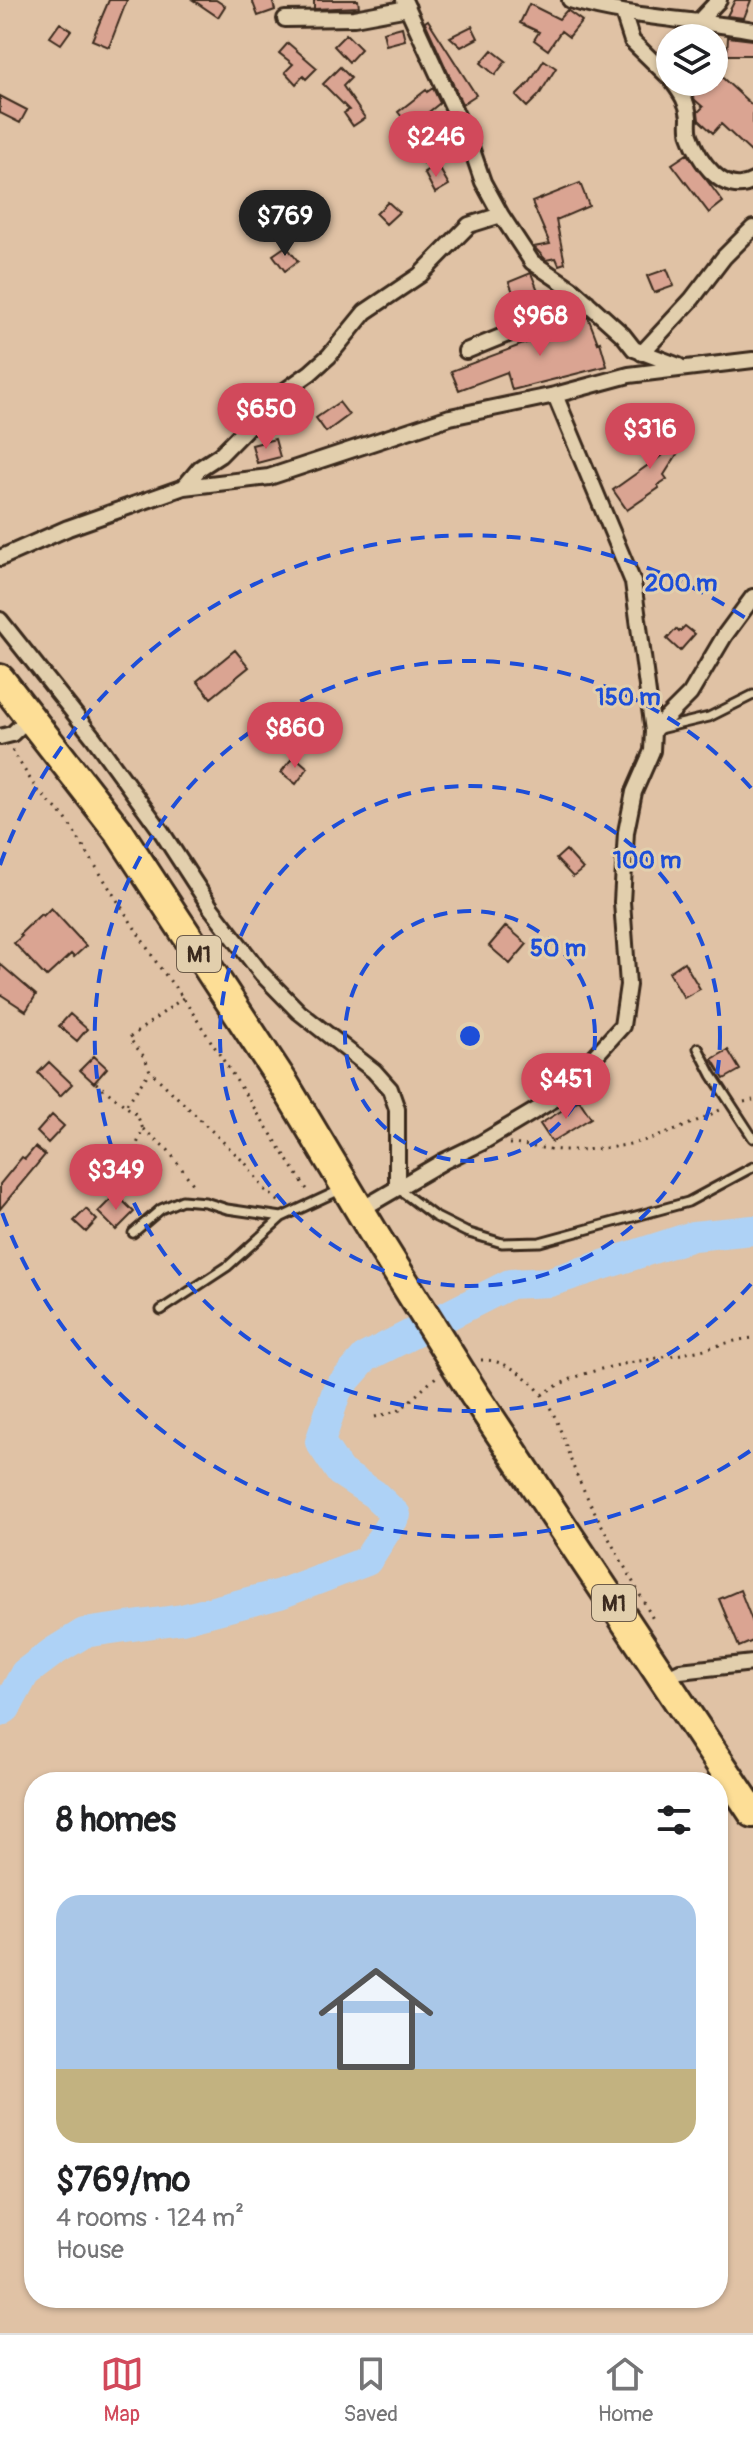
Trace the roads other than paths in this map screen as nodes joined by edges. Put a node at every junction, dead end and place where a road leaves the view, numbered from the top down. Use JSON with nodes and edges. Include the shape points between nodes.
{"nodes":[{"id":1,"x":570,"y":0,"type":"edge"},
{"id":2,"x":719,"y":0,"type":"edge"},
{"id":3,"x":406,"y":4,"type":"edge"},
{"id":4,"x":623,"y":13,"type":"junction"},
{"id":5,"x":285,"y":19,"type":"dead end"},
{"id":6,"x":700,"y":20,"type":"junction"},
{"id":7,"x":753,"y":30,"type":"edge"},
{"id":8,"x":656,"y":64,"type":"edge"},
{"id":9,"x":683,"y":96,"type":"edge"},
{"id":10,"x":753,"y":181,"type":"edge"},
{"id":11,"x":501,"y":215,"type":"junction"},
{"id":12,"x":753,"y":228,"type":"edge"},
{"id":13,"x":587,"y":302,"type":"junction"},
{"id":14,"x":466,"y":351,"type":"dead end"},
{"id":15,"x":642,"y":353,"type":"junction"},
{"id":16,"x":753,"y":360,"type":"edge"},
{"id":17,"x":682,"y":367,"type":"junction"},
{"id":18,"x":555,"y":395,"type":"junction"},
{"id":19,"x":184,"y":487,"type":"junction"},
{"id":20,"x":0,"y":558,"type":"edge"},
{"id":21,"x":753,"y":597,"type":"edge"},
{"id":22,"x":0,"y":620,"type":"edge"},
{"id":23,"x":0,"y":679,"type":"edge"},
{"id":24,"x":753,"y":695,"type":"edge"},
{"id":25,"x":14,"y":729,"type":"edge"},
{"id":26,"x":653,"y":731,"type":"junction"},
{"id":27,"x":698,"y":1048,"type":"dead end"},
{"id":28,"x":753,"y":1138,"type":"edge"},
{"id":29,"x":753,"y":1167,"type":"edge"},
{"id":30,"x":397,"y":1188,"type":"junction"},
{"id":31,"x":353,"y":1199,"type":"junction"},
{"id":32,"x":282,"y":1217,"type":"junction"},
{"id":33,"x":133,"y":1233,"type":"dead end"},
{"id":34,"x":161,"y":1310,"type":"dead end"},
{"id":35,"x":753,"y":1663,"type":"edge"},
{"id":36,"x":665,"y":1678,"type":"junction"},
{"id":37,"x":726,"y":1772,"type":"edge"},
{"id":38,"x":728,"y":1775,"type":"edge"},
{"id":39,"x":753,"y":1813,"type":"edge"}],
"edges":[{"from":1,"to":4,"type":"street"},
{"from":2,"to":6,"type":"street"},
{"from":3,"to":5,"type":"street","via":[[354,18]]},
{"from":3,"to":11,"type":"street"},
{"from":4,"to":6,"type":"street"},
{"from":4,"to":8,"type":"street","via":[[632,41]]},
{"from":6,"to":7,"type":"street"},
{"from":9,"to":10,"type":"street","via":[[688,131],[715,176],[729,185]]},
{"from":11,"to":13,"type":"street","via":[[532,262]]},
{"from":11,"to":19,"type":"street","via":[[469,225],[420,275],[365,312],[329,356],[279,395]]},
{"from":12,"to":15,"type":"street"},
{"from":13,"to":14,"type":"street"},
{"from":13,"to":15,"type":"street"},
{"from":15,"to":17,"type":"street"},
{"from":16,"to":17,"type":"street"},
{"from":17,"to":18,"type":"street"},
{"from":18,"to":19,"type":"street","via":[[450,417],[269,477]]},
{"from":18,"to":26,"type":"street","via":[[633,582]]},
{"from":19,"to":20,"type":"street"},
{"from":21,"to":26,"type":"street","via":[[690,694]]},
{"from":22,"to":30,"type":"street","via":[[93,737],[261,973],[390,1089],[397,1109]]},
{"from":23,"to":25,"type":"highway","number":"M1"},
{"from":24,"to":26,"type":"lane","via":[[709,717]]},
{"from":25,"to":31,"type":"highway","number":"M1","via":[[119,832]]},
{"from":26,"to":30,"type":"street","via":[[652,751],[634,792],[626,832],[622,902],[628,985],[622,1026],[558,1097]]},
{"from":27,"to":28,"type":"lane"},
{"from":29,"to":30,"type":"lane","via":[[688,1202],[540,1242],[502,1243],[466,1232]]},
{"from":30,"to":31,"type":"street"},
{"from":31,"to":32,"type":"lane","via":[[314,1201]]},
{"from":31,"to":36,"type":"highway","number":"M1","bridge":true,"via":[[474,1394]]},
{"from":32,"to":33,"type":"lane","via":[[182,1200],[161,1209]]},
{"from":32,"to":34,"type":"lane","via":[[228,1266]]},
{"from":35,"to":36,"type":"street","via":[[680,1671]]},
{"from":36,"to":37,"type":"highway","number":"M1"},
{"from":38,"to":39,"type":"highway","number":"M1"}]}
